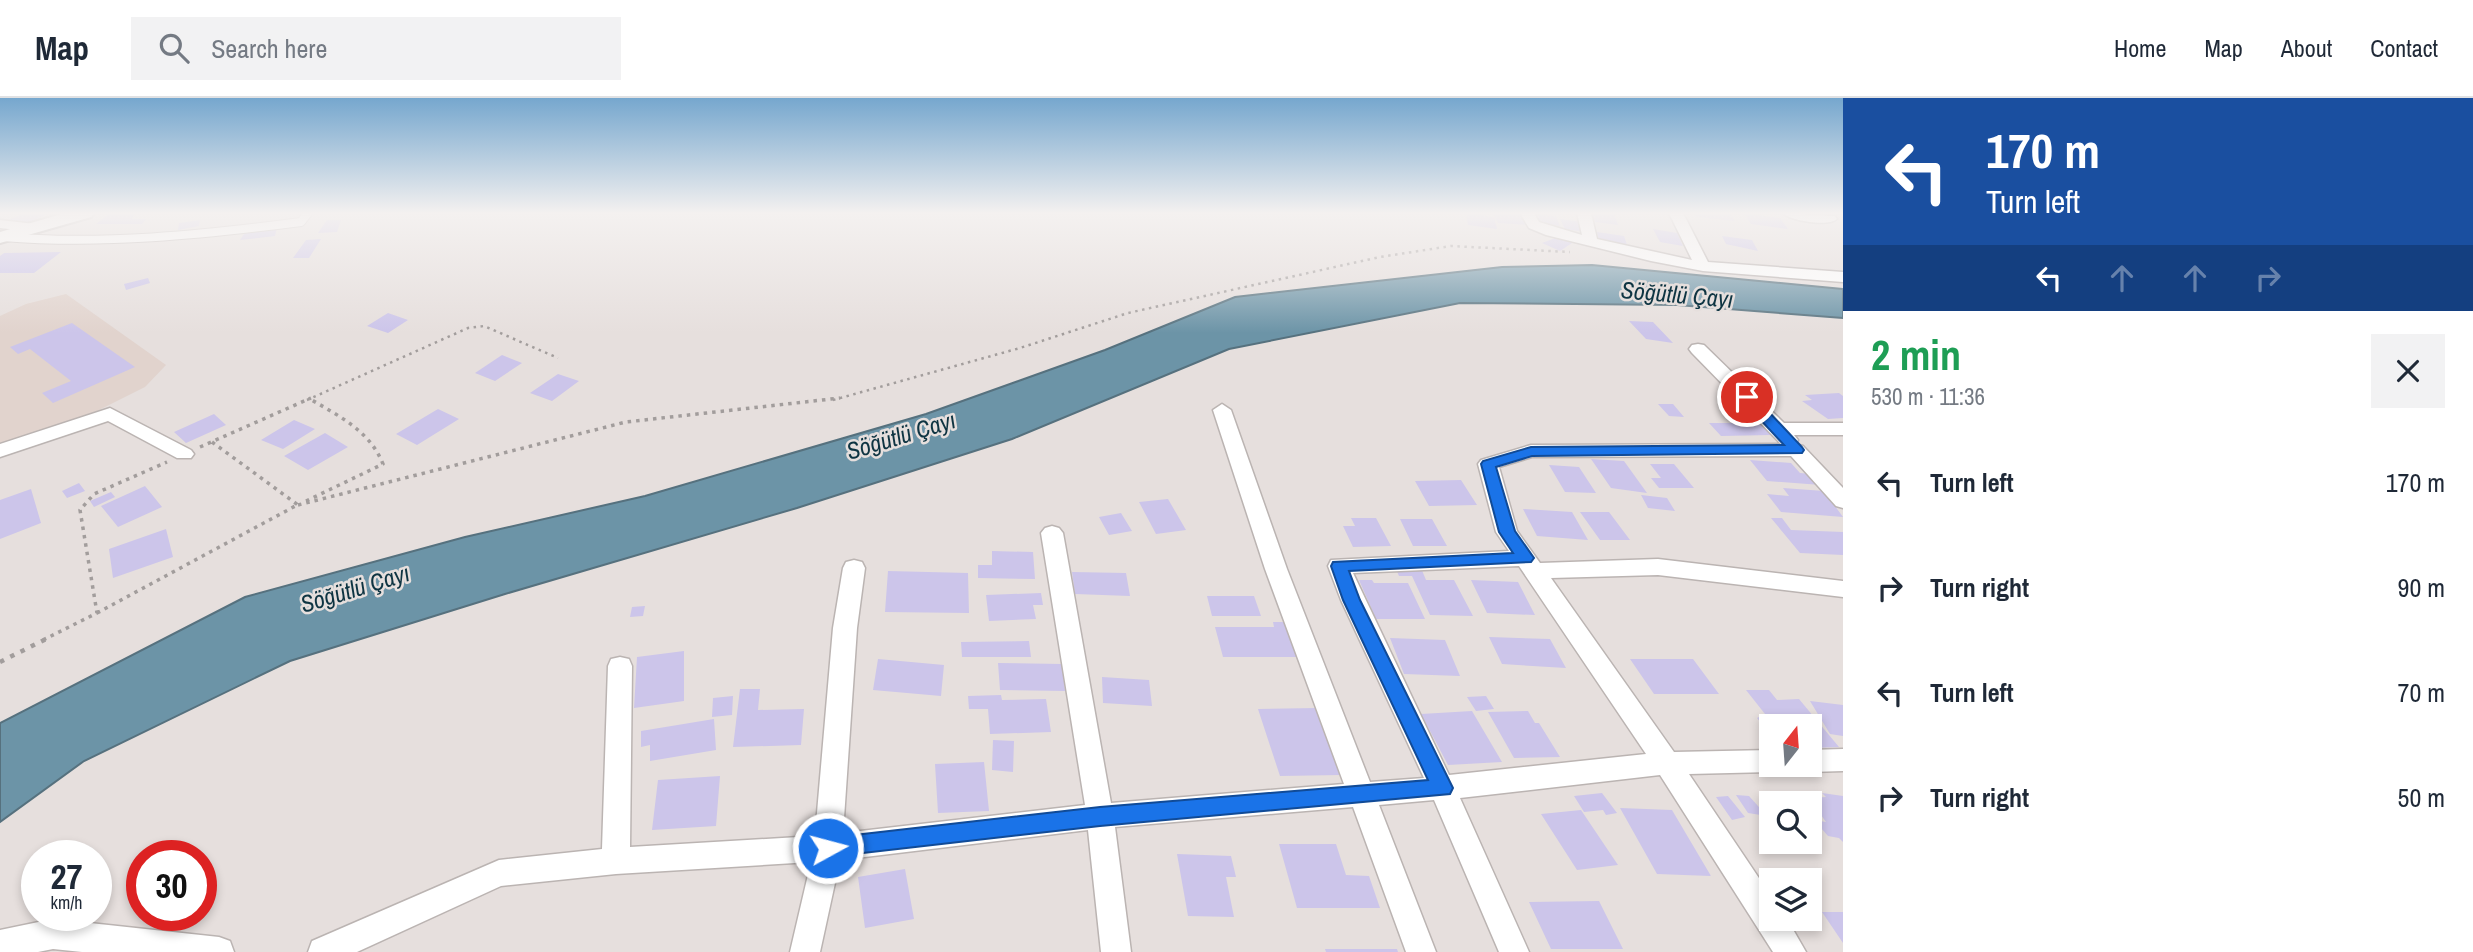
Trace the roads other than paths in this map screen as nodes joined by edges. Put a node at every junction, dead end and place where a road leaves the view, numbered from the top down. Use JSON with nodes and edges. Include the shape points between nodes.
{"nodes":[{"id":1,"x":1641,"y":253,"type":"edge"},
{"id":2,"x":1697,"y":253,"type":"edge"},
{"id":3,"x":1703,"y":265,"type":"junction"},
{"id":4,"x":1843,"y":277,"type":"edge"},
{"id":5,"x":1698,"y":349,"type":"dead end"},
{"id":6,"x":1222,"y":410,"type":"dead end"},
{"id":7,"x":1779,"y":429,"type":"junction"},
{"id":8,"x":1843,"y":429,"type":"edge"},
{"id":9,"x":1796,"y":450,"type":"junction"},
{"id":10,"x":0,"y":451,"type":"edge"},
{"id":11,"x":184,"y":454,"type":"road end"},
{"id":12,"x":1843,"y":500,"type":"edge"},
{"id":13,"x":1052,"y":533,"type":"dead end"},
{"id":14,"x":1530,"y":564,"type":"junction"},
{"id":15,"x":854,"y":568,"type":"dead end"},
{"id":16,"x":1843,"y":589,"type":"edge"},
{"id":17,"x":620,"y":666,"type":"dead end"},
{"id":18,"x":1843,"y":760,"type":"edge"},
{"id":19,"x":1759,"y":761,"type":"edge"},
{"id":20,"x":1822,"y":761,"type":"edge"},
{"id":21,"x":1667,"y":763,"type":"junction"},
{"id":22,"x":1442,"y":788,"type":"junction"},
{"id":23,"x":1364,"y":795,"type":"junction"},
{"id":24,"x":1100,"y":816,"type":"junction"},
{"id":25,"x":828,"y":848,"type":"junction"},
{"id":26,"x":616,"y":862,"type":"junction"},
{"id":27,"x":0,"y":945,"type":"edge"},
{"id":28,"x":219,"y":952,"type":"edge"},
{"id":29,"x":323,"y":952,"type":"edge"},
{"id":30,"x":805,"y":952,"type":"edge"},
{"id":31,"x":1116,"y":952,"type":"edge"},
{"id":32,"x":1421,"y":952,"type":"edge"},
{"id":33,"x":1514,"y":952,"type":"edge"},
{"id":34,"x":1791,"y":952,"type":"edge"}],
"edges":[{"from":1,"to":3,"type":"street"},
{"from":2,"to":3,"type":"street"},
{"from":3,"to":4,"type":"street"},
{"from":5,"to":7,"type":"street"},
{"from":6,"to":23,"type":"street","via":[[1276,569]]},
{"from":7,"to":8,"type":"street"},
{"from":7,"to":9,"type":"street"},
{"from":9,"to":12,"type":"street"},
{"from":9,"to":14,"type":"street","via":[[1531,451],[1488,464],[1507,532]]},
{"from":10,"to":11,"type":"street","via":[[110,414]]},
{"from":13,"to":24,"type":"street"},
{"from":14,"to":16,"type":"street","via":[[1658,567]]},
{"from":14,"to":21,"type":"street"},
{"from":14,"to":22,"type":"street","via":[[1339,566]]},
{"from":15,"to":25,"type":"street"},
{"from":17,"to":26,"type":"street"},
{"from":18,"to":20,"type":"street"},
{"from":19,"to":21,"type":"street"},
{"from":21,"to":22,"type":"street"},
{"from":21,"to":34,"type":"street"},
{"from":22,"to":23,"type":"street"},
{"from":22,"to":33,"type":"street"},
{"from":23,"to":24,"type":"street"},
{"from":23,"to":32,"type":"street"},
{"from":24,"to":25,"type":"street"},
{"from":24,"to":31,"type":"street"},
{"from":25,"to":26,"type":"street"},
{"from":25,"to":30,"type":"street"},
{"from":26,"to":29,"type":"street","via":[[499,873]]},
{"from":27,"to":28,"type":"street","via":[[53,934]]}]}
